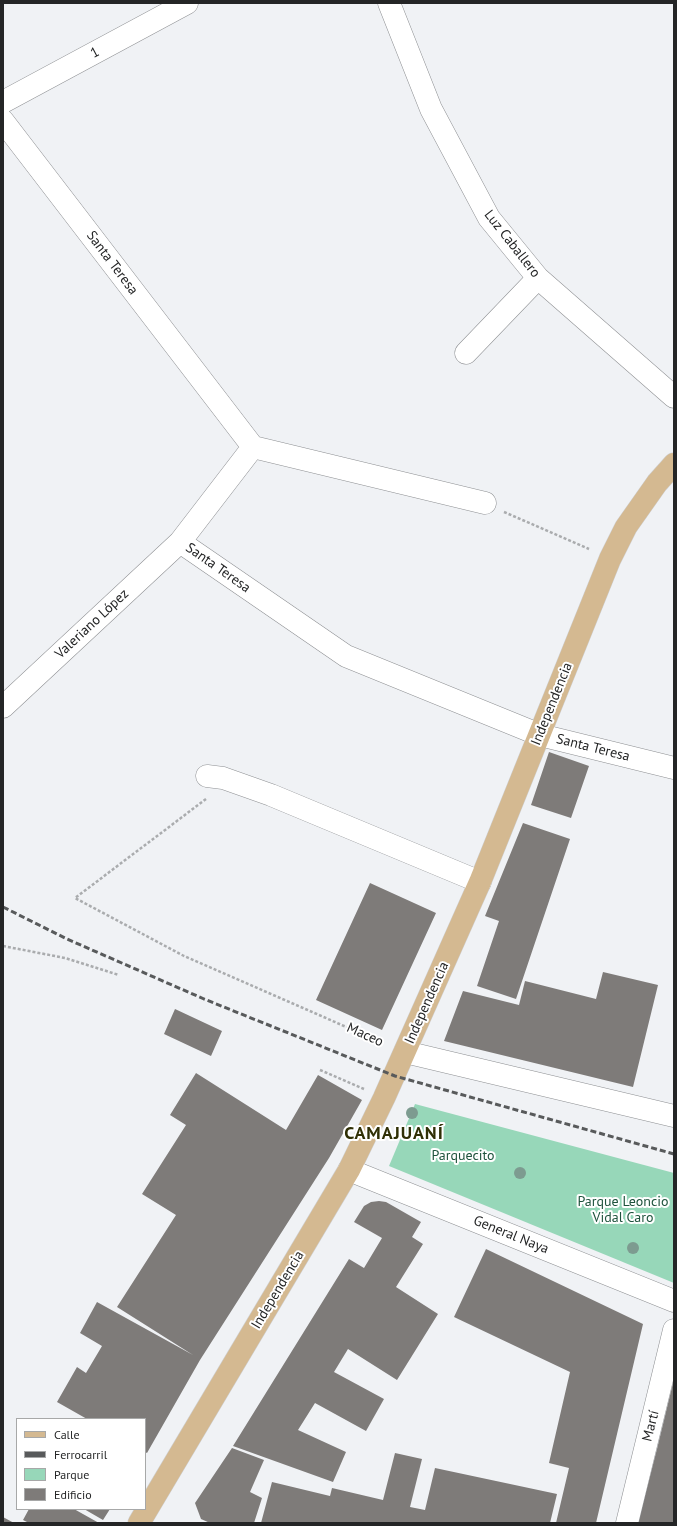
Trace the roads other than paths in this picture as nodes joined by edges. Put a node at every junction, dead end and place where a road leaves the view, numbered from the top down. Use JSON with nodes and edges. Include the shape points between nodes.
{"nodes":[{"id":1,"x":187,"y":3,"type":"edge"},
{"id":2,"x":389,"y":3,"type":"edge"},
{"id":3,"x":3,"y":102,"type":"edge"},
{"id":4,"x":3,"y":121,"type":"edge"},
{"id":5,"x":538,"y":278,"type":"junction"},
{"id":6,"x":466,"y":353,"type":"dead end"},
{"id":7,"x":674,"y":397,"type":"edge"},
{"id":8,"x":253,"y":447,"type":"junction"},
{"id":9,"x":674,"y":464,"type":"edge"},
{"id":10,"x":485,"y":503,"type":"road end"},
{"id":11,"x":180,"y":542,"type":"junction"},
{"id":12,"x":3,"y":707,"type":"edge"},
{"id":13,"x":540,"y":735,"type":"junction"},
{"id":14,"x":674,"y":768,"type":"edge"},
{"id":15,"x":207,"y":776,"type":"dead end"},
{"id":16,"x":480,"y":882,"type":"junction"},
{"id":17,"x":405,"y":1052,"type":"junction"},
{"id":18,"x":674,"y":1116,"type":"edge"},
{"id":19,"x":349,"y":1170,"type":"junction"},
{"id":20,"x":674,"y":1301,"type":"edge"},
{"id":21,"x":674,"y":1330,"type":"edge"},
{"id":22,"x":139,"y":1523,"type":"edge"},
{"id":23,"x":627,"y":1523,"type":"edge"}],
"edges":[{"from":1,"to":3,"type":"street","name":"1"},
{"from":2,"to":5,"type":"street","name":"Luz Caballero","via":[[431,109],[489,218]]},
{"from":4,"to":8,"type":"street","name":"Santa Teresa"},
{"from":5,"to":6,"type":"street"},
{"from":5,"to":7,"type":"street","name":"Luz Caballero"},
{"from":8,"to":10,"type":"street"},
{"from":8,"to":11,"type":"street","name":"Santa Teresa"},
{"from":9,"to":13,"type":"main road","name":"Independencia","via":[[626,527],[610,558]]},
{"from":11,"to":12,"type":"street","name":"Valeriano López"},
{"from":11,"to":13,"type":"street","name":"Santa Teresa","via":[[346,656]]},
{"from":13,"to":14,"type":"street","name":"Santa Teresa"},
{"from":13,"to":16,"type":"main road","name":"Independencia"},
{"from":15,"to":16,"type":"street","via":[[223,778],[271,795]]},
{"from":16,"to":17,"type":"main road","name":"Independencia"},
{"from":17,"to":18,"type":"street"},
{"from":17,"to":19,"type":"main road","name":"Independencia"},
{"from":19,"to":20,"type":"street","name":"General Naya"},
{"from":19,"to":22,"type":"main road","name":"Independencia"},
{"from":21,"to":23,"type":"street","name":"Martí"}]}
